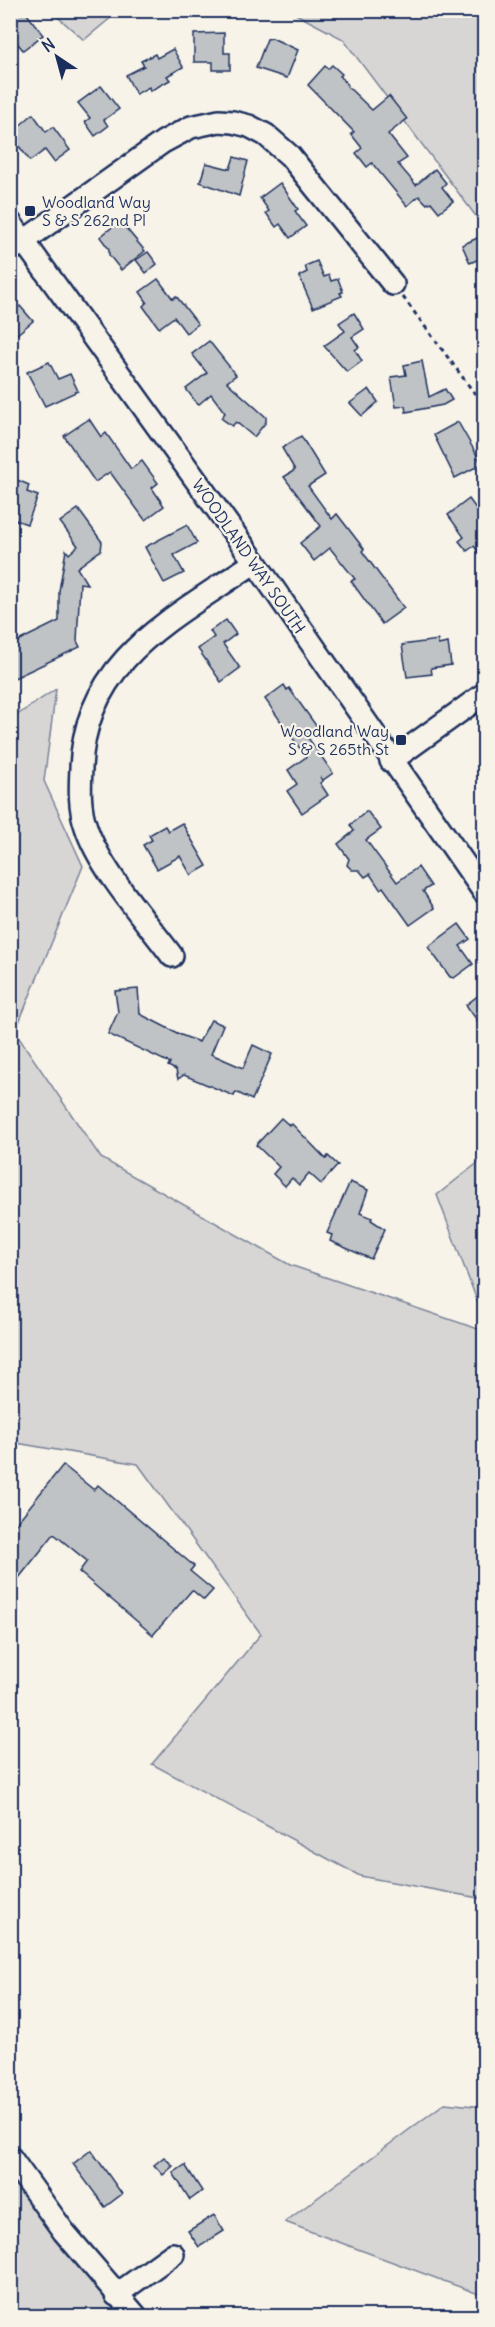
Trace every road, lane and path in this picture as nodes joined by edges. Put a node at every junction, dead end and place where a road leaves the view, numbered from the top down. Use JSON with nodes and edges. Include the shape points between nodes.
{"nodes":[{"id":1,"x":10,"y":222,"type":"edge"},
{"id":2,"x":18,"y":246,"type":"edge"},
{"id":3,"x":393,"y":284,"type":"joint"},
{"id":4,"x":484,"y":406,"type":"edge"},
{"id":5,"x":255,"y":562,"type":"junction"},
{"id":6,"x":484,"y":694,"type":"edge"},
{"id":7,"x":391,"y":761,"type":"junction"},
{"id":8,"x":484,"y":892,"type":"edge"},
{"id":9,"x":172,"y":956,"type":"dead end"},
{"id":10,"x":10,"y":2157,"type":"edge"},
{"id":11,"x":173,"y":2254,"type":"dead end"},
{"id":12,"x":117,"y":2295,"type":"junction"},
{"id":13,"x":136,"y":2316,"type":"edge"}],
"edges":[{"from":1,"to":2,"type":"street","name":"WOODLAND WAY SOUTH"},
{"from":2,"to":3,"type":"street","via":[[177,134],[204,123],[233,122],[266,135],[290,156]]},
{"from":2,"to":5,"type":"street","name":"WOODLAND WAY SOUTH"},
{"from":3,"to":4,"type":"path"},
{"from":5,"to":7,"type":"street","name":"WOODLAND WAY SOUTH"},
{"from":5,"to":9,"type":"street","via":[[133,648],[110,675],[90,713],[81,754],[80,795],[86,828],[101,858]]},
{"from":6,"to":7,"type":"street"},
{"from":7,"to":8,"type":"street","name":"WOODLAND WAY SOUTH"},
{"from":10,"to":12,"type":"street","via":[[64,2232]]},
{"from":11,"to":12,"type":"street"},
{"from":12,"to":13,"type":"street"}]}
